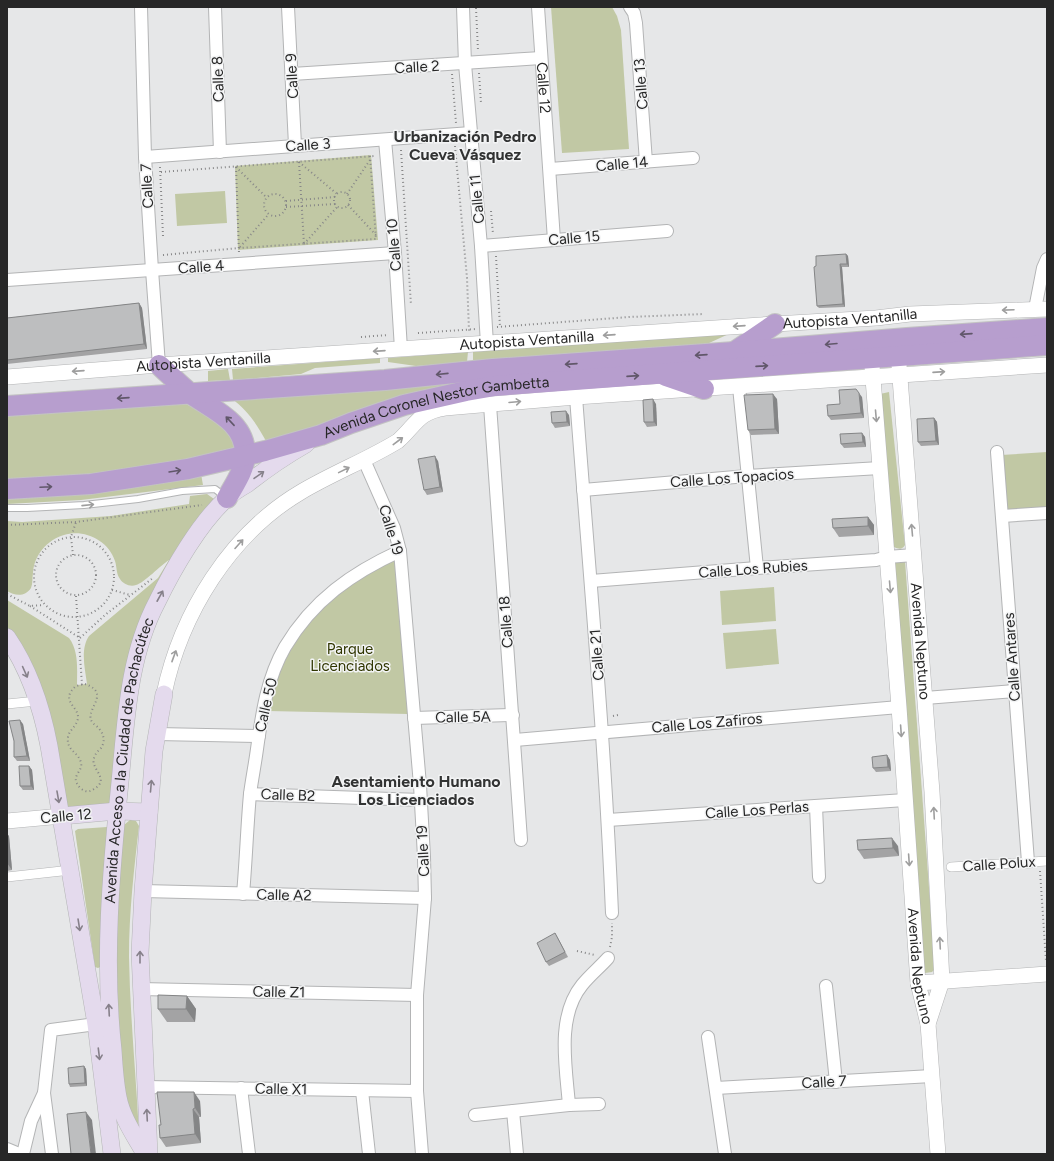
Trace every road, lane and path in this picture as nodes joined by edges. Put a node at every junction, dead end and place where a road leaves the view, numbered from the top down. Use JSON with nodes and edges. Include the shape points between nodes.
{"nodes":[{"id":1,"x":141,"y":7,"type":"edge"},
{"id":2,"x":215,"y":7,"type":"edge"},
{"id":3,"x":288,"y":7,"type":"edge"},
{"id":4,"x":463,"y":7,"type":"edge"},
{"id":5,"x":476,"y":7,"type":"edge"},
{"id":6,"x":538,"y":7,"type":"edge"},
{"id":7,"x":630,"y":7,"type":"edge"},
{"id":8,"x":478,"y":51,"type":"dead end"},
{"id":9,"x":542,"y":58,"type":"junction"},
{"id":10,"x":465,"y":64,"type":"junction"},
{"id":11,"x":452,"y":70,"type":"dead end"},
{"id":12,"x":292,"y":74,"type":"junction"},
{"id":13,"x":457,"y":128,"type":"dead end"},
{"id":14,"x":471,"y":132,"type":"junction"},
{"id":15,"x":385,"y":140,"type":"junction"},
{"id":16,"x":454,"y":144,"type":"dead end"},
{"id":17,"x":295,"y":145,"type":"junction"},
{"id":18,"x":401,"y":148,"type":"dead end"},
{"id":19,"x":220,"y":152,"type":"junction"},
{"id":20,"x":145,"y":157,"type":"junction"},
{"id":21,"x":693,"y":158,"type":"dead end"},
{"id":22,"x":370,"y":159,"type":"junction"},
{"id":23,"x":299,"y":162,"type":"junction"},
{"id":24,"x":646,"y":162,"type":"junction"},
{"id":25,"x":160,"y":166,"type":"dead end"},
{"id":26,"x":236,"y":166,"type":"junction"},
{"id":27,"x":550,"y":169,"type":"junction"},
{"id":28,"x":161,"y":172,"type":"junction"},
{"id":29,"x":337,"y":194,"type":"junction"},
{"id":30,"x":347,"y":194,"type":"junction"},
{"id":31,"x":266,"y":197,"type":"junction"},
{"id":32,"x":335,"y":197,"type":"junction"},
{"id":33,"x":302,"y":200,"type":"junction"},
{"id":34,"x":286,"y":201,"type":"junction"},
{"id":35,"x":336,"y":204,"type":"junction"},
{"id":36,"x":348,"y":205,"type":"junction"},
{"id":37,"x":302,"y":206,"type":"junction"},
{"id":38,"x":338,"y":206,"type":"junction"},
{"id":39,"x":286,"y":207,"type":"junction"},
{"id":40,"x":269,"y":214,"type":"junction"},
{"id":41,"x":666,"y":231,"type":"dead end"},
{"id":42,"x":376,"y":235,"type":"junction"},
{"id":43,"x":163,"y":240,"type":"dead end"},
{"id":44,"x":554,"y":240,"type":"junction"},
{"id":45,"x":304,"y":244,"type":"junction"},
{"id":46,"x":481,"y":246,"type":"junction"},
{"id":47,"x":239,"y":248,"type":"junction"},
{"id":48,"x":495,"y":251,"type":"dead end"},
{"id":49,"x":395,"y":253,"type":"junction"},
{"id":50,"x":1047,"y":259,"type":"edge"},
{"id":51,"x":240,"y":264,"type":"junction"},
{"id":52,"x":164,"y":269,"type":"junction"},
{"id":53,"x":152,"y":270,"type":"junction"},
{"id":54,"x":7,"y":280,"type":"edge"},
{"id":55,"x":1041,"y":309,"type":"edge"},
{"id":56,"x":411,"y":310,"type":"dead end"},
{"id":57,"x":705,"y":314,"type":"dead end"},
{"id":58,"x":775,"y":324,"type":"junction"},
{"id":59,"x":494,"y":327,"type":"dead end"},
{"id":60,"x":500,"y":327,"type":"junction"},
{"id":61,"x":481,"y":328,"type":"dead end"},
{"id":62,"x":1047,"y":328,"type":"edge"},
{"id":63,"x":469,"y":329,"type":"junction"},
{"id":64,"x":411,"y":334,"type":"dead end"},
{"id":65,"x":469,"y":335,"type":"dead end"},
{"id":66,"x":487,"y":344,"type":"junction"},
{"id":67,"x":1047,"y":345,"type":"edge"},
{"id":68,"x":401,"y":349,"type":"junction"},
{"id":69,"x":734,"y":352,"type":"junction"},
{"id":70,"x":898,"y":356,"type":"junction"},
{"id":71,"x":871,"y":358,"type":"junction"},
{"id":72,"x":159,"y":365,"type":"junction"},
{"id":73,"x":1047,"y":365,"type":"edge"},
{"id":74,"x":660,"y":374,"type":"junction"},
{"id":75,"x":7,"y":377,"type":"edge"},
{"id":76,"x":739,"y":387,"type":"junction"},
{"id":77,"x":704,"y":389,"type":"junction"},
{"id":78,"x":192,"y":394,"type":"junction"},
{"id":79,"x":576,"y":397,"type":"junction"},
{"id":80,"x":490,"y":404,"type":"junction"},
{"id":81,"x":7,"y":406,"type":"edge"},
{"id":82,"x":321,"y":435,"type":"junction"},
{"id":83,"x":997,"y":452,"type":"dead end"},
{"id":84,"x":245,"y":456,"type":"junction"},
{"id":85,"x":364,"y":460,"type":"junction"},
{"id":86,"x":880,"y":468,"type":"junction"},
{"id":87,"x":747,"y":476,"type":"junction"},
{"id":88,"x":7,"y":489,"type":"edge"},
{"id":89,"x":583,"y":490,"type":"junction"},
{"id":90,"x":227,"y":498,"type":"junction"},
{"id":91,"x":204,"y":507,"type":"dead end"},
{"id":92,"x":7,"y":508,"type":"edge"},
{"id":93,"x":1047,"y":513,"type":"edge"},
{"id":94,"x":1002,"y":516,"type":"junction"},
{"id":95,"x":76,"y":522,"type":"junction"},
{"id":96,"x":7,"y":525,"type":"edge"},
{"id":97,"x":71,"y":536,"type":"junction"},
{"id":98,"x":400,"y":551,"type":"junction"},
{"id":99,"x":73,"y":555,"type":"junction"},
{"id":100,"x":914,"y":555,"type":"junction"},
{"id":101,"x":887,"y":557,"type":"junction"},
{"id":102,"x":757,"y":568,"type":"junction"},
{"id":103,"x":157,"y":576,"type":"dead end"},
{"id":104,"x":591,"y":581,"type":"junction"},
{"id":105,"x":112,"y":590,"type":"junction"},
{"id":106,"x":7,"y":594,"type":"edge"},
{"id":107,"x":130,"y":595,"type":"junction"},
{"id":108,"x":76,"y":596,"type":"junction"},
{"id":109,"x":44,"y":605,"type":"junction"},
{"id":110,"x":30,"y":606,"type":"junction"},
{"id":111,"x":77,"y":618,"type":"junction"},
{"id":112,"x":7,"y":637,"type":"edge"},
{"id":113,"x":80,"y":638,"type":"junction"},
{"id":114,"x":82,"y":684,"type":"junction"},
{"id":115,"x":1015,"y":691,"type":"junction"},
{"id":116,"x":164,"y":694,"type":"joint"},
{"id":117,"x":925,"y":698,"type":"junction"},
{"id":118,"x":37,"y":701,"type":"junction"},
{"id":119,"x":7,"y":704,"type":"edge"},
{"id":120,"x":899,"y":707,"type":"junction"},
{"id":121,"x":513,"y":716,"type":"junction"},
{"id":122,"x":414,"y":718,"type":"junction"},
{"id":123,"x":603,"y":731,"type":"junction"},
{"id":124,"x":157,"y":734,"type":"junction"},
{"id":125,"x":259,"y":736,"type":"junction"},
{"id":126,"x":515,"y":740,"type":"junction"},
{"id":127,"x":250,"y":794,"type":"junction"},
{"id":128,"x":421,"y":800,"type":"junction"},
{"id":129,"x":905,"y":800,"type":"junction"},
{"id":130,"x":816,"y":806,"type":"junction"},
{"id":131,"x":117,"y":811,"type":"junction"},
{"id":132,"x":149,"y":812,"type":"junction"},
{"id":133,"x":62,"y":816,"type":"junction"},
{"id":134,"x":608,"y":820,"type":"junction"},
{"id":135,"x":7,"y":821,"type":"edge"},
{"id":136,"x":521,"y":840,"type":"dead end"},
{"id":137,"x":1038,"y":862,"type":"edge"},
{"id":138,"x":951,"y":867,"type":"dead end"},
{"id":139,"x":71,"y":870,"type":"junction"},
{"id":140,"x":819,"y":877,"type":"dead end"},
{"id":141,"x":7,"y":878,"type":"edge"},
{"id":142,"x":142,"y":891,"type":"junction"},
{"id":143,"x":243,"y":894,"type":"junction"},
{"id":144,"x":425,"y":898,"type":"junction"},
{"id":145,"x":612,"y":913,"type":"joint"},
{"id":146,"x":577,"y":951,"type":"dead end"},
{"id":147,"x":608,"y":958,"type":"junction"},
{"id":148,"x":1047,"y":974,"type":"edge"},
{"id":149,"x":942,"y":982,"type":"junction"},
{"id":150,"x":918,"y":983,"type":"junction"},
{"id":151,"x":826,"y":986,"type":"dead end"},
{"id":152,"x":140,"y":989,"type":"junction"},
{"id":153,"x":417,"y":995,"type":"junction"},
{"id":154,"x":96,"y":1024,"type":"junction"},
{"id":155,"x":928,"y":1024,"type":"junction"},
{"id":156,"x":708,"y":1036,"type":"dead end"},
{"id":157,"x":932,"y":1076,"type":"junction"},
{"id":158,"x":836,"y":1082,"type":"junction"},
{"id":159,"x":145,"y":1087,"type":"junction"},
{"id":160,"x":241,"y":1088,"type":"junction"},
{"id":161,"x":716,"y":1088,"type":"junction"},
{"id":162,"x":362,"y":1090,"type":"junction"},
{"id":163,"x":418,"y":1091,"type":"junction"},
{"id":164,"x":44,"y":1094,"type":"junction"},
{"id":165,"x":599,"y":1104,"type":"dead end"},
{"id":166,"x":569,"y":1105,"type":"junction"},
{"id":167,"x":514,"y":1111,"type":"junction"},
{"id":168,"x":475,"y":1115,"type":"dead end"},
{"id":169,"x":7,"y":1149,"type":"edge"},
{"id":170,"x":19,"y":1154,"type":"edge"},
{"id":171,"x":23,"y":1154,"type":"edge"},
{"id":172,"x":52,"y":1154,"type":"edge"},
{"id":173,"x":112,"y":1154,"type":"edge"},
{"id":174,"x":145,"y":1154,"type":"edge"},
{"id":175,"x":149,"y":1154,"type":"edge"},
{"id":176,"x":249,"y":1154,"type":"edge"},
{"id":177,"x":368,"y":1154,"type":"edge"},
{"id":178,"x":422,"y":1154,"type":"edge"},
{"id":179,"x":517,"y":1154,"type":"edge"},
{"id":180,"x":725,"y":1154,"type":"edge"},
{"id":181,"x":938,"y":1154,"type":"edge"}],
"edges":[{"from":1,"to":20,"type":"street","name":"Calle 7"},
{"from":2,"to":19,"type":"street","name":"Calle 8"},
{"from":3,"to":12,"type":"street","name":"Calle 9"},
{"from":4,"to":10,"type":"street","name":"Calle 11"},
{"from":5,"to":8,"type":"path"},
{"from":6,"to":9,"type":"street","name":"Calle 12"},
{"from":7,"to":24,"type":"street","name":"Calle 13","via":[[636,23]]},
{"from":9,"to":10,"type":"street","name":"Calle 2"},
{"from":9,"to":27,"type":"street","name":"Calle 12"},
{"from":10,"to":12,"type":"street","name":"Calle 2"},
{"from":10,"to":14,"type":"street","name":"Calle 11"},
{"from":11,"to":13,"type":"path"},
{"from":12,"to":17,"type":"street","name":"Calle 9"},
{"from":14,"to":15,"type":"street","name":"Calle 3"},
{"from":14,"to":46,"type":"street","name":"Calle 11"},
{"from":15,"to":17,"type":"street","name":"Calle 3"},
{"from":15,"to":49,"type":"street","name":"Calle 10"},
{"from":16,"to":63,"type":"path","via":[[467,278]]},
{"from":17,"to":19,"type":"street","name":"Calle 3"},
{"from":18,"to":56,"type":"path"},
{"from":19,"to":20,"type":"street","name":"Calle 3"},
{"from":20,"to":53,"type":"street","name":"Calle 7"},
{"from":21,"to":24,"type":"street","name":"Calle 14"},
{"from":22,"to":23,"type":"path","via":[[370,156]]},
{"from":22,"to":30,"type":"path"},
{"from":22,"to":42,"type":"path"},
{"from":23,"to":26,"type":"path"},
{"from":23,"to":29,"type":"path"},
{"from":23,"to":33,"type":"path"},
{"from":24,"to":27,"type":"street","name":"Calle 14"},
{"from":25,"to":28,"type":"path"},
{"from":26,"to":28,"type":"path"},
{"from":26,"to":31,"type":"path"},
{"from":26,"to":47,"type":"path"},
{"from":27,"to":44,"type":"street","name":"Calle 12"},
{"from":28,"to":43,"type":"path"},
{"from":29,"to":30,"type":"path"},
{"from":29,"to":32,"type":"path"},
{"from":30,"to":36,"type":"path","via":[[350,199]]},
{"from":31,"to":34,"type":"path","via":[[275,193],[280,194]]},
{"from":31,"to":40,"type":"path","via":[[264,206]]},
{"from":32,"to":33,"type":"path"},
{"from":32,"to":35,"type":"path"},
{"from":33,"to":34,"type":"path"},
{"from":33,"to":37,"type":"path"},
{"from":34,"to":39,"type":"path"},
{"from":35,"to":37,"type":"path"},
{"from":35,"to":38,"type":"path"},
{"from":36,"to":38,"type":"path"},
{"from":36,"to":42,"type":"path"},
{"from":37,"to":39,"type":"path"},
{"from":37,"to":45,"type":"path"},
{"from":38,"to":45,"type":"path"},
{"from":39,"to":40,"type":"path","via":[[277,216]]},
{"from":40,"to":47,"type":"path"},
{"from":41,"to":44,"type":"street","name":"Calle 15"},
{"from":42,"to":45,"type":"path","via":[[376,239]]},
{"from":44,"to":46,"type":"street","name":"Calle 15"},
{"from":45,"to":47,"type":"path"},
{"from":46,"to":66,"type":"street","name":"Calle 11"},
{"from":47,"to":51,"type":"path"},
{"from":47,"to":52,"type":"path","via":[[163,255]]},
{"from":48,"to":60,"type":"path"},
{"from":49,"to":51,"type":"street","name":"Calle 4"},
{"from":49,"to":68,"type":"street","name":"Calle 10"},
{"from":50,"to":55,"type":"street","via":[[1043,268]]},
{"from":51,"to":52,"type":"street","name":"Calle 4"},
{"from":52,"to":53,"type":"street","name":"Calle 4"},
{"from":53,"to":54,"type":"street","name":"Calle 4"},
{"from":53,"to":72,"type":"street","name":"Calle 7"},
{"from":55,"to":58,"type":"street","name":"Autopista Ventanilla","one_way":true,"via":[[910,314]]},
{"from":57,"to":60,"type":"path"},
{"from":58,"to":66,"type":"street","name":"Autopista Ventanilla","one_way":true},
{"from":58,"to":69,"type":"highway"},
{"from":59,"to":60,"type":"path"},
{"from":61,"to":63,"type":"path"},
{"from":62,"to":70,"type":"highway","name":"Autopista Ventanilla","one_way":true},
{"from":63,"to":64,"type":"path"},
{"from":63,"to":65,"type":"path"},
{"from":66,"to":68,"type":"street","name":"Autopista Ventanilla"},
{"from":67,"to":70,"type":"highway","name":"Autopista Ventanilla"},
{"from":68,"to":72,"type":"street","name":"Autopista Ventanilla","one_way":true},
{"from":71,"to":69,"type":"highway","name":"Avenida Coronel Nestor Gambetta","one_way":true},
{"from":69,"to":78,"type":"highway","name":"Avenida Coronel Nestor Gambetta","one_way":true},
{"from":70,"to":71,"type":"highway","name":"Autopista Ventanilla"},
{"from":70,"to":71,"type":"street","name":"Autopista Ventanilla"},
{"from":70,"to":73,"type":"street","name":"Autopista Ventanilla","one_way":true},
{"from":100,"to":70,"type":"street","name":"Avenida Neptuno","one_way":true},
{"from":74,"to":71,"type":"highway","name":"Avenida Coronel Nestor Gambetta","one_way":true},
{"from":71,"to":76,"type":"street","name":"Autopista Ventanilla"},
{"from":71,"to":86,"type":"street","name":"Avenida Neptuno","one_way":true},
{"from":72,"to":75,"type":"street","name":"Autopista Ventanilla","one_way":true},
{"from":72,"to":78,"type":"highway"},
{"from":74,"to":77,"type":"highway"},
{"from":82,"to":74,"type":"highway","name":"Avenida Coronel Nestor Gambetta","one_way":true,"via":[[351,422],[404,405],[466,391],[495,386]]},
{"from":76,"to":77,"type":"street","name":"Autopista Ventanilla"},
{"from":76,"to":87,"type":"street"},
{"from":77,"to":79,"type":"street","name":"Autopista Ventanilla"},
{"from":78,"to":81,"type":"highway","name":"Avenida Coronel Nestor Gambetta","one_way":true},
{"from":84,"to":78,"type":"highway","one_way":true,"via":[[241,436],[233,425],[225,416]]},
{"from":80,"to":79,"type":"street","name":"Autopista Ventanilla","one_way":true},
{"from":79,"to":89,"type":"street","name":"Calle 21"},
{"from":85,"to":80,"type":"street","name":"Autopista Ventanilla","one_way":true,"via":[[398,442],[419,418],[432,411]]},
{"from":80,"to":121,"type":"street","name":"Calle 18"},
{"from":82,"to":84,"type":"highway","name":"Avenida Coronel Nestor Gambetta"},
{"from":90,"to":82,"type":"main road","name":"Avenida Acceso a la Ciudad de Pachacútec","one_way":true,"via":[[285,456]]},
{"from":83,"to":94,"type":"street","name":"Calle Antares"},
{"from":88,"to":84,"type":"highway","name":"Avenida Coronel Nestor Gambetta","one_way":true,"via":[[91,484],[188,469]]},
{"from":84,"to":90,"type":"highway"},
{"from":85,"to":98,"type":"street","name":"Calle 19","via":[[394,528]]},
{"from":116,"to":85,"type":"street","name":"Avenida Acceso a la Ciudad de Pachacútec","one_way":true,"via":[[172,660],[184,632],[207,586],[227,558],[277,507]]},
{"from":86,"to":87,"type":"street","name":"Calle Los Topacios"},
{"from":86,"to":101,"type":"street","name":"Avenida Neptuno"},
{"from":87,"to":89,"type":"street","name":"Calle Los Topacios"},
{"from":87,"to":102,"type":"street"},
{"from":89,"to":104,"type":"street","name":"Calle 21"},
{"from":92,"to":90,"type":"lane","one_way":true,"via":[[84,505],[182,491],[215,489]]},
{"from":131,"to":90,"type":"main road","name":"Avenida Acceso a la Ciudad de Pachacútec","one_way":true,"via":[[131,686],[145,630],[156,603],[187,548]]},
{"from":91,"to":95,"type":"path","via":[[201,504]]},
{"from":93,"to":94,"type":"street"},
{"from":94,"to":115,"type":"street","name":"Calle Antares"},
{"from":95,"to":96,"type":"path"},
{"from":95,"to":97,"type":"path"},
{"from":97,"to":99,"type":"path"},
{"from":97,"to":105,"type":"path","via":[[84,538],[104,551],[112,563]]},
{"from":97,"to":109,"type":"path","via":[[59,539],[48,546],[35,566],[33,580]]},
{"from":98,"to":122,"type":"street","name":"Calle 19"},
{"from":98,"to":125,"type":"street","name":"Calle 50","via":[[352,576],[315,608],[300,627],[285,647],[268,686]]},
{"from":99,"to":108,"type":"path","via":[[61,561],[56,577],[64,592]]},
{"from":99,"to":108,"type":"path","via":[[88,558],[96,573],[91,589]]},
{"from":100,"to":101,"type":"street","name":"Calle Los Rubies"},
{"from":100,"to":117,"type":"street","name":"Avenida Neptuno"},
{"from":101,"to":102,"type":"street","name":"Calle Los Rubies","via":[[876,560]]},
{"from":101,"to":120,"type":"street","name":"Avenida Neptuno","one_way":true},
{"from":102,"to":104,"type":"street","name":"Calle Los Rubies"},
{"from":103,"to":107,"type":"path"},
{"from":104,"to":123,"type":"street","name":"Calle 21"},
{"from":105,"to":107,"type":"path"},
{"from":105,"to":111,"type":"path","via":[[95,612]]},
{"from":106,"to":110,"type":"path"},
{"from":107,"to":113,"type":"path"},
{"from":108,"to":111,"type":"path"},
{"from":109,"to":110,"type":"path"},
{"from":109,"to":111,"type":"path","via":[[55,613]]},
{"from":110,"to":113,"type":"path"},
{"from":111,"to":113,"type":"path"},
{"from":112,"to":118,"type":"main road","one_way":true,"via":[[20,660]]},
{"from":113,"to":114,"type":"path"},
{"from":114,"to":114,"type":"path","via":[[90,686],[96,692],[97,699],[90,718],[103,735],[102,746],[93,760],[93,765],[100,773],[100,782],[97,788],[91,791],[85,791],[77,784],[76,776],[81,762],[68,741],[68,735],[78,717],[70,703],[70,694],[76,686]]},
{"from":115,"to":117,"type":"street"},
{"from":115,"to":137,"type":"street","name":"Calle Antares"},
{"from":116,"to":124,"type":"main road","name":"Avenida Acceso a la Ciudad de Pachacútec"},
{"from":149,"to":117,"type":"street","name":"Avenida Neptuno","one_way":true},
{"from":118,"to":119,"type":"street"},
{"from":118,"to":133,"type":"main road","one_way":true,"via":[[49,746]]},
{"from":120,"to":123,"type":"street","name":"Calle Los Zafiros"},
{"from":120,"to":129,"type":"street","name":"Avenida Neptuno","one_way":true},
{"from":121,"to":122,"type":"street","name":"Calle 5A"},
{"from":121,"to":126,"type":"street","name":"Calle 18"},
{"from":122,"to":128,"type":"street","name":"Calle 19"},
{"from":123,"to":126,"type":"street","name":"Calle Los Zafiros"},
{"from":123,"to":134,"type":"street","name":"Calle 21"},
{"from":124,"to":125,"type":"street"},
{"from":132,"to":124,"type":"main road","name":"Avenida Acceso a la Ciudad de Pachacútec","one_way":true},
{"from":125,"to":127,"type":"street","name":"Calle 50"},
{"from":126,"to":136,"type":"street","name":"Calle 18"},
{"from":127,"to":128,"type":"street","name":"Calle B2"},
{"from":127,"to":143,"type":"street","name":"Calle 50"},
{"from":128,"to":144,"type":"street","name":"Calle 19"},
{"from":129,"to":130,"type":"street","name":"Calle Los Perlas"},
{"from":129,"to":150,"type":"street","name":"Avenida Neptuno","one_way":true},
{"from":130,"to":134,"type":"street","name":"Calle Los Perlas"},
{"from":130,"to":140,"type":"street"},
{"from":131,"to":132,"type":"main road","name":"Calle 12"},
{"from":131,"to":133,"type":"main road","name":"Calle 12"},
{"from":174,"to":131,"type":"main road","name":"Avenida Acceso a la Ciudad de Pachacútec","one_way":true,"via":[[122,1114],[111,1034],[108,937]]},
{"from":132,"to":142,"type":"main road","name":"Avenida Acceso a la Ciudad de Pachacútec"},
{"from":133,"to":135,"type":"street","name":"Calle 12"},
{"from":133,"to":139,"type":"main road"},
{"from":134,"to":145,"type":"street","name":"Calle 21"},
{"from":137,"to":138,"type":"street","name":"Calle Polux"},
{"from":137,"to":148,"type":"path"},
{"from":139,"to":141,"type":"street"},
{"from":139,"to":154,"type":"main road","one_way":true},
{"from":142,"to":143,"type":"street","name":"Calle A2"},
{"from":152,"to":142,"type":"main road","name":"Avenida Acceso a la Ciudad de Pachacútec","one_way":true},
{"from":143,"to":144,"type":"street","name":"Calle A2"},
{"from":144,"to":153,"type":"street","name":"Calle 19"},
{"from":145,"to":147,"type":"path","via":[[612,937]]},
{"from":146,"to":147,"type":"path"},
{"from":147,"to":166,"type":"street","via":[[581,986],[569,1009],[564,1032]]},
{"from":148,"to":149,"type":"street"},
{"from":149,"to":150,"type":"street"},
{"from":149,"to":155,"type":"street","name":"Avenida Neptuno"},
{"from":150,"to":155,"type":"street","name":"Avenida Neptuno"},
{"from":151,"to":158,"type":"street"},
{"from":152,"to":153,"type":"street","name":"Calle Z1"},
{"from":152,"to":159,"type":"main road","name":"Avenida Acceso a la Ciudad de Pachacútec"},
{"from":153,"to":163,"type":"street","name":"Calle 19"},
{"from":154,"to":164,"type":"street","via":[[51,1030]]},
{"from":154,"to":173,"type":"main road","one_way":true},
{"from":155,"to":157,"type":"street"},
{"from":156,"to":161,"type":"street"},
{"from":157,"to":158,"type":"street","name":"Calle 7"},
{"from":157,"to":181,"type":"street"},
{"from":158,"to":161,"type":"street","name":"Calle 7"},
{"from":159,"to":160,"type":"street","name":"Calle X1"},
{"from":175,"to":159,"type":"main road","name":"Avenida Acceso a la Ciudad de Pachacútec","one_way":true},
{"from":160,"to":162,"type":"street","name":"Calle X1"},
{"from":160,"to":176,"type":"street"},
{"from":161,"to":180,"type":"street"},
{"from":162,"to":163,"type":"street","name":"Calle X1"},
{"from":162,"to":177,"type":"street"},
{"from":163,"to":178,"type":"street","name":"Calle 19"},
{"from":164,"to":171,"type":"street","via":[[31,1121]]},
{"from":164,"to":172,"type":"street"},
{"from":165,"to":166,"type":"street"},
{"from":166,"to":167,"type":"street"},
{"from":167,"to":168,"type":"street"},
{"from":167,"to":179,"type":"street"},
{"from":169,"to":170,"type":"street"}]}
